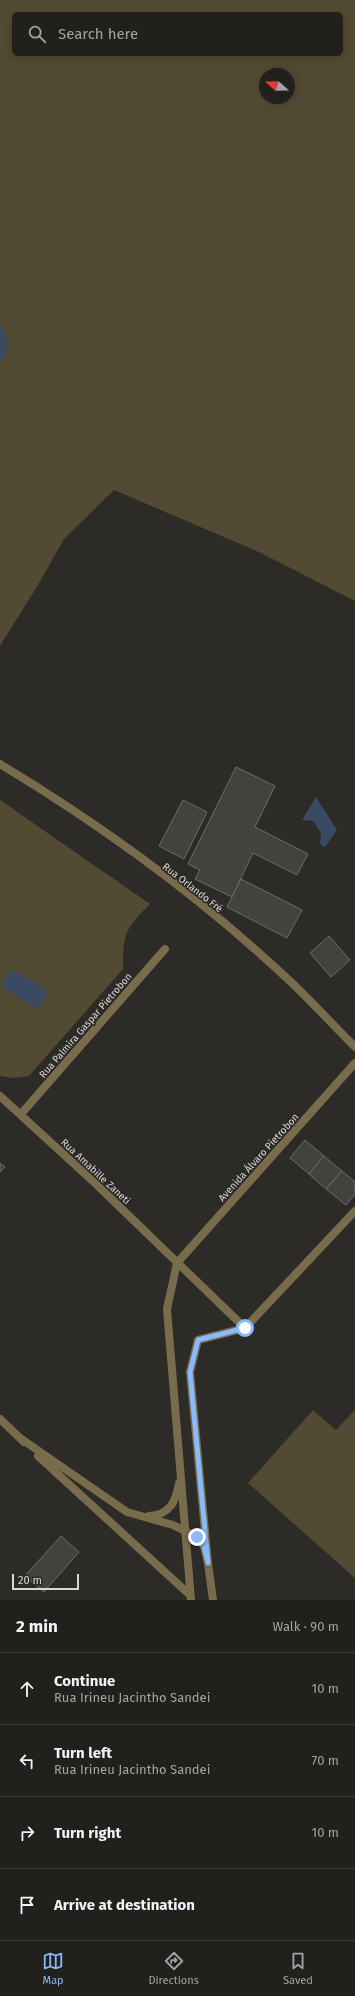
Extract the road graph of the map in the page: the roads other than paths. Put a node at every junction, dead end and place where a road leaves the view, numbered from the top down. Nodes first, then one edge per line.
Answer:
1 (0, 764) edge
2 (165, 949) dead end
3 (355, 1047) edge
4 (355, 1063) edge
5 (0, 1096) edge
6 (21, 1114) junction
7 (355, 1210) edge
8 (177, 1263) junction
9 (245, 1328) junction
10 (0, 1419) edge
11 (20, 1438) junction
12 (181, 1474) junction
13 (143, 1517) junction
14 (185, 1530) junction
15 (208, 1563) junction
16 (190, 1598) edge
17 (213, 1600) edge

1 - 3 street, Rua Orlando Fré
2 - 6 street, Rua Palmira Gaspar Pietrobon
4 - 8 street, Avenida Álvaro Pietrobon
5 - 6 street, Rua Amabille Zaneti
6 - 8 street, Rua Amabille Zaneti
7 - 9 street
8 - 9 street, Rua Amabille Zaneti
8 - 12 street
9 - 15 street
10 - 11 street
11 - 13 street
11 - 16 street
12 - 13 street
12 - 14 street
13 - 14 street
14 - 15 street
14 - 16 street
15 - 17 street

